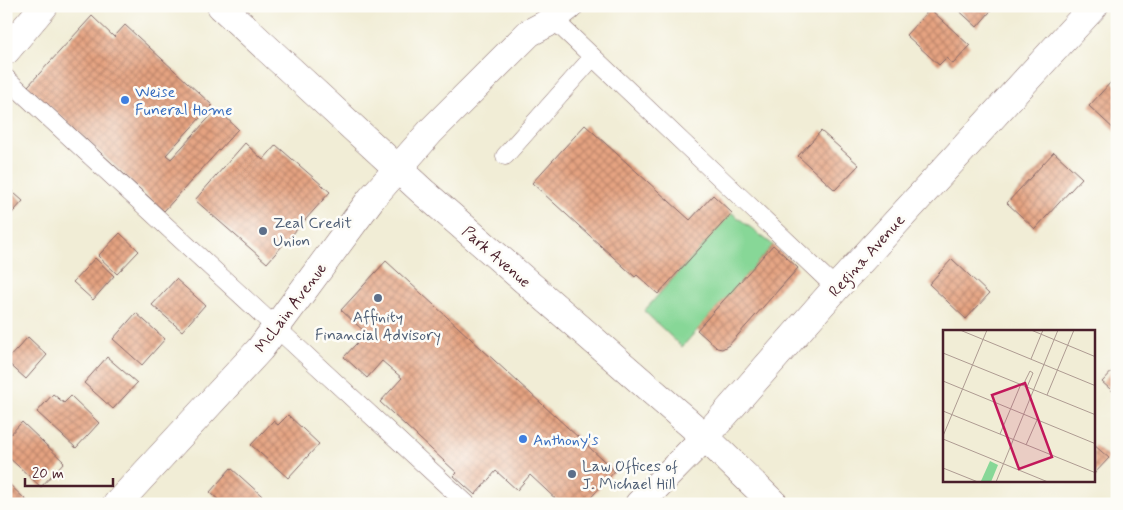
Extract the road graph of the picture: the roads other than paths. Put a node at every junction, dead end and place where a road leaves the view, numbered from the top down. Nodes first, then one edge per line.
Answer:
1 (44, 6) edge
2 (221, 6) edge
3 (1094, 6) edge
4 (561, 12) edge
5 (8, 45) edge
6 (593, 57) junction
7 (6, 78) edge
8 (505, 156) dead end
9 (399, 168) junction
10 (836, 288) junction
11 (275, 327) junction
12 (705, 437) junction
13 (117, 504) edge
14 (467, 504) edge
15 (638, 504) edge
16 (774, 504) edge

1 - 5 street
2 - 9 street, Park Avenue
3 - 10 street, Regina Avenue
4 - 6 lane
4 - 9 street, McLain Avenue
6 - 8 lane
6 - 10 lane
7 - 11 lane
9 - 11 street, McLain Avenue
9 - 12 street, Park Avenue
10 - 12 street, Regina Avenue
11 - 13 street, McLain Avenue
11 - 14 lane
12 - 15 street, Regina Avenue
12 - 16 street, Park Avenue

